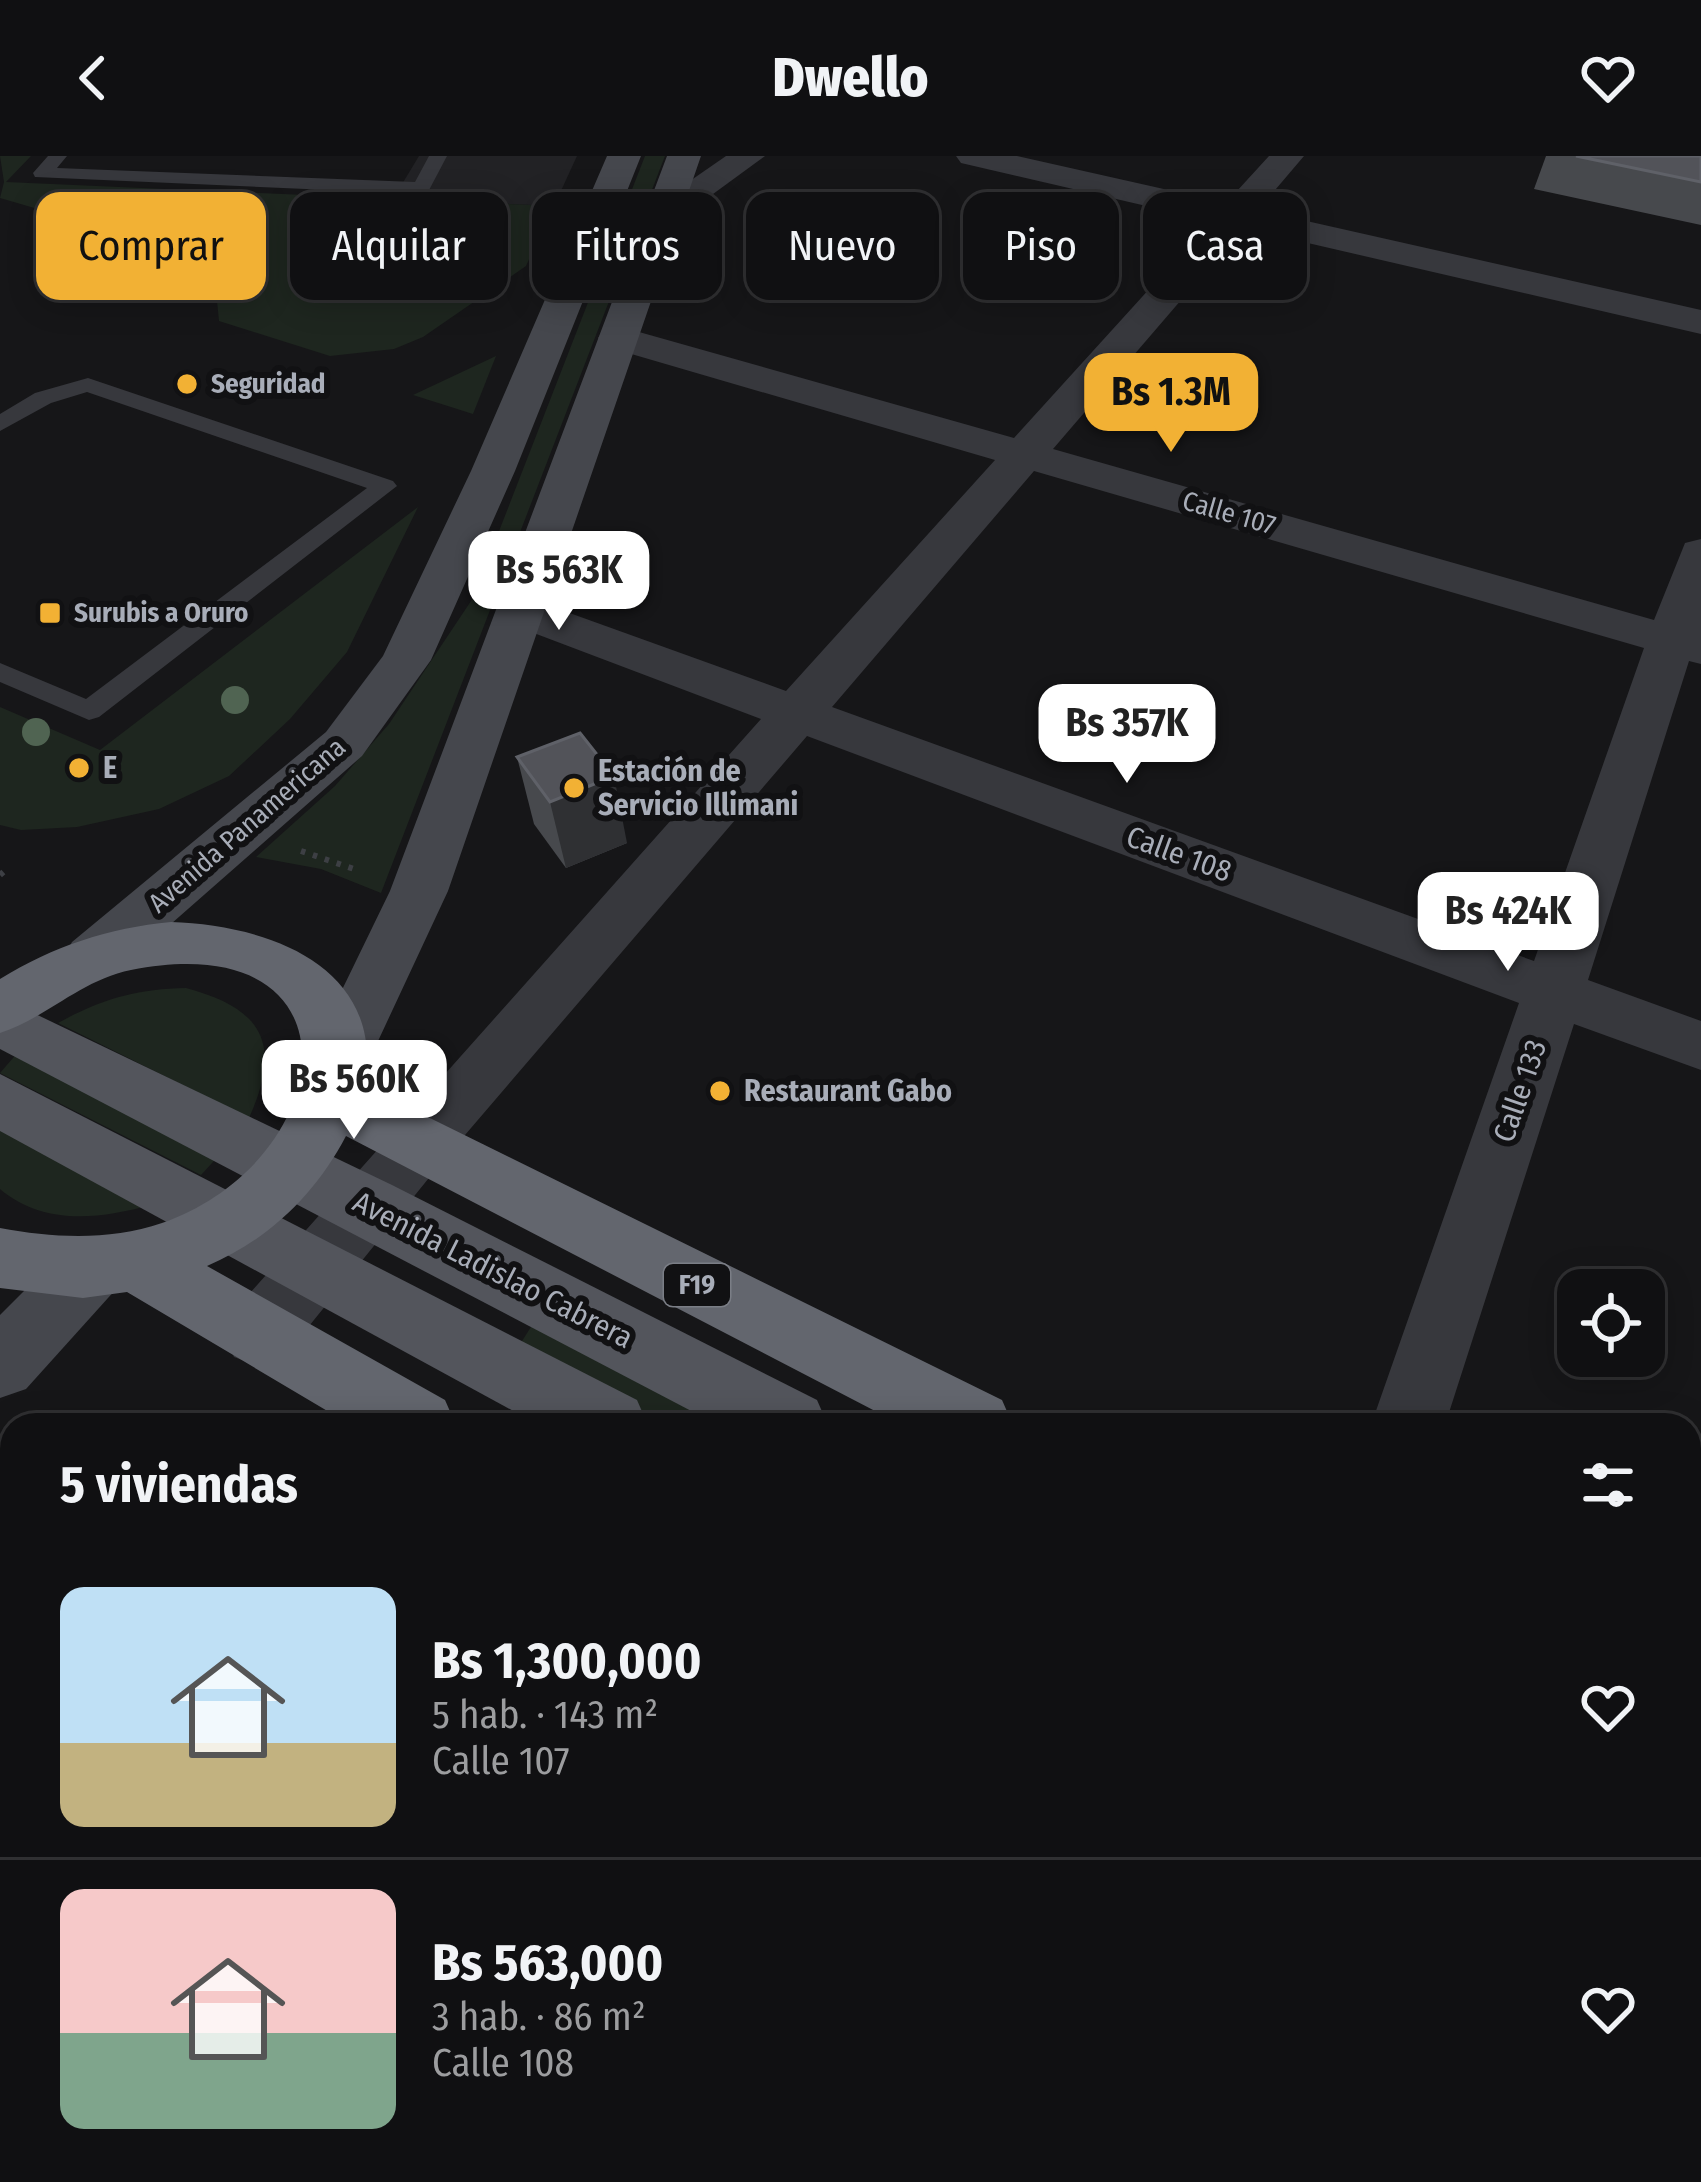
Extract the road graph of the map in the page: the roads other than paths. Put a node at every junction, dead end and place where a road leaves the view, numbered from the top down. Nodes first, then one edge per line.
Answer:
1 (58, 156) edge
2 (438, 156) edge
3 (624, 156) edge
4 (684, 156) edge
5 (748, 156) edge
6 (973, 156) edge
7 (1287, 156) edge
8 (228, 159) dead end
9 (294, 164) dead end
10 (609, 192) edge
11 (670, 192) edge
12 (696, 192) edge
13 (1255, 192) edge
14 (1143, 194) edge
15 (1307, 232) edge
16 (564, 300) edge
17 (632, 300) edge
18 (1160, 300) edge
19 (1701, 322) edge
20 (618, 338) junction
21 (0, 424) edge
22 (1024, 454) junction
23 (1701, 553) edge
24 (522, 612) junction
25 (1686, 645) edge
26 (0, 672) edge
27 (797, 713) junction
28 (35, 975) edge
29 (1553, 992) junction
30 (0, 1022) edge
31 (1701, 1046) edge
32 (333, 1082) junction
33 (0, 1100) edge
34 (418, 1144) junction
35 (291, 1168) junction
36 (368, 1205) junction
37 (232, 1223) junction
38 (0, 1258) edge
39 (114, 1264) junction
40 (316, 1265) junction
41 (259, 1334) junction
42 (0, 1365) edge
43 (398, 1413) edge
44 (589, 1413) edge
45 (768, 1413) edge
46 (952, 1413) edge
47 (1412, 1413) edge

1 - 2 lane
3 - 10 main road, Avenida Panamericana
4 - 11 main road
5 - 12 street
6 - 14 street
7 - 13 street
8 - 9 lane
15 - 19 street
16 - 28 main road, Avenida Panamericana
17 - 20 main road
18 - 22 street
20 - 22 street, Calle 107
20 - 24 main road
21 - 26 lane
22 - 25 street, Calle 107
22 - 27 street
23 - 25 street, Calle 133
24 - 27 street, Calle 108
24 - 32 main road
25 - 29 street, Calle 133
27 - 29 street, Calle 108
27 - 34 street
28 - 32 highway
29 - 31 street, Calle 108
29 - 47 street, Calle 133
30 - 35 main road, Avenida Ladislao Cabrera
32 - 34 highway, F19
32 - 35 highway
33 - 37 main road
34 - 36 street
34 - 46 highway, F19
35 - 36 main road, Avenida Ladislao Cabrera
35 - 37 highway
36 - 40 street
36 - 45 main road, Avenida Ladislao Cabrera
37 - 39 highway
37 - 40 main road
38 - 39 highway
39 - 41 highway
39 - 42 main road
40 - 41 street
40 - 44 main road
41 - 43 highway

